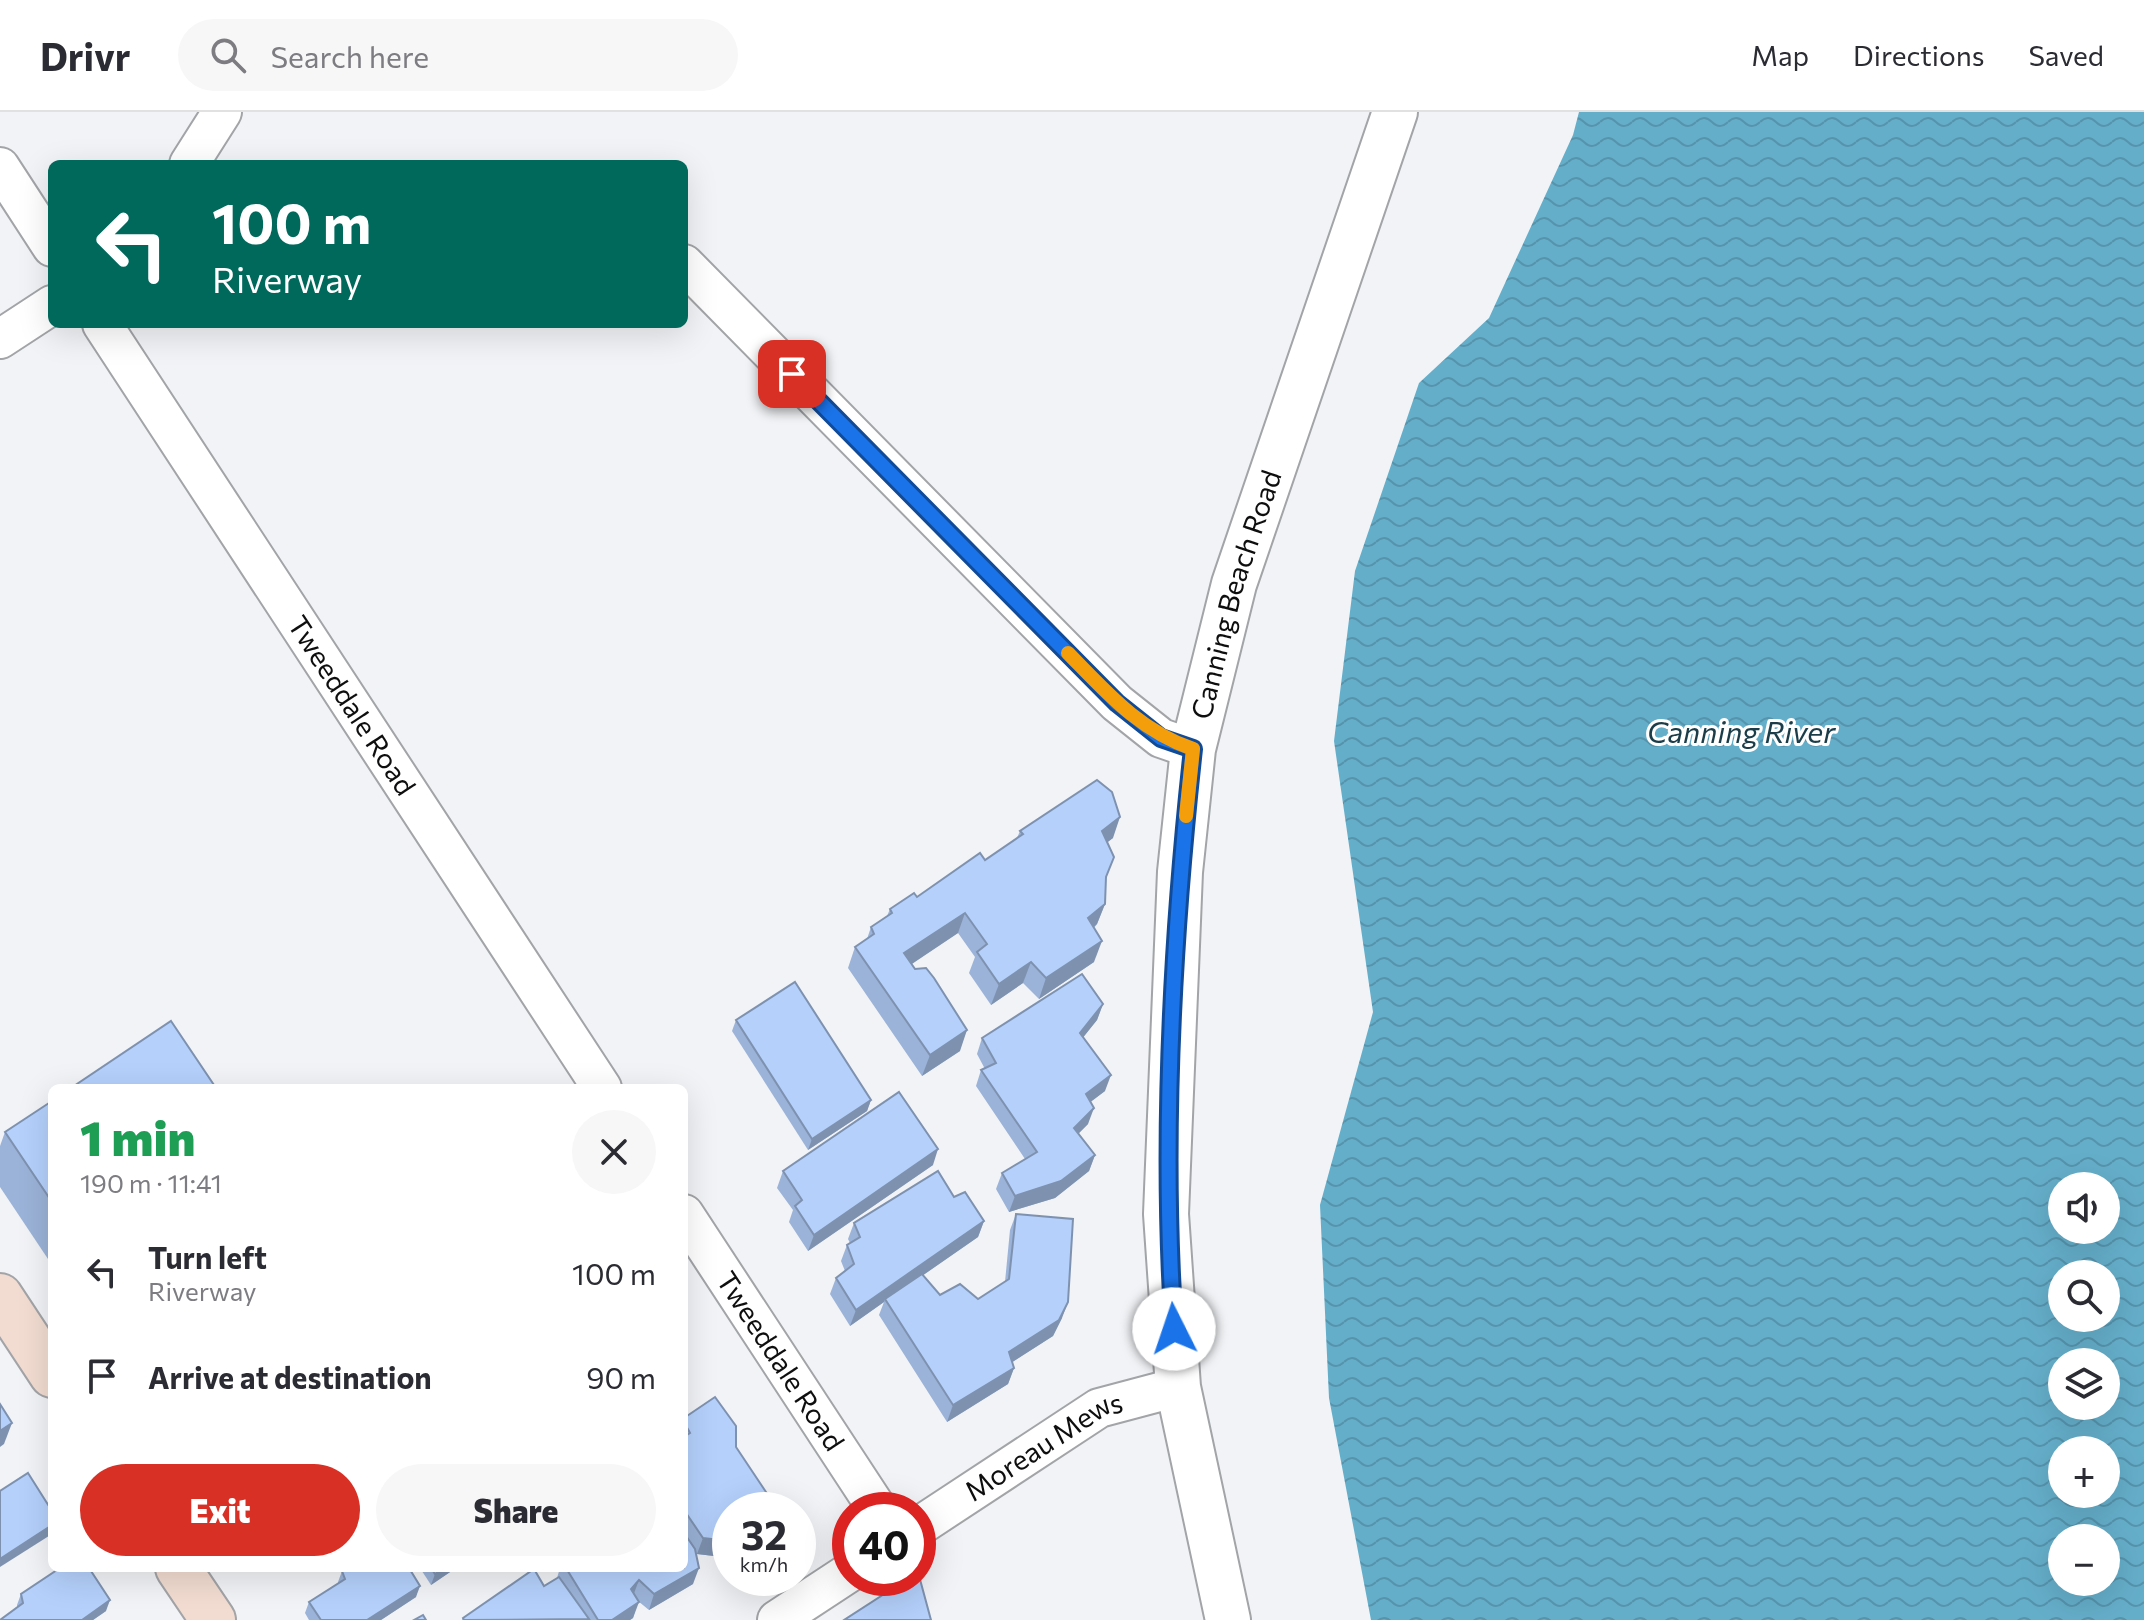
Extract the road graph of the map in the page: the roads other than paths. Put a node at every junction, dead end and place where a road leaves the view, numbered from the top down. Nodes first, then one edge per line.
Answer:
1 (222, 112) edge
2 (1395, 112) edge
3 (192, 160) edge
4 (0, 167) edge
5 (48, 241) edge
6 (688, 268) edge
7 (48, 308) edge
8 (105, 328) edge
9 (0, 339) edge
10 (1193, 749) junction
11 (599, 1084) edge
12 (688, 1220) edge
13 (0, 1296) edge
14 (48, 1369) edge
15 (1178, 1387) junction
16 (866, 1492) edge
17 (936, 1515) edge
18 (181, 1572) edge
19 (832, 1584) edge
20 (213, 1620) edge
21 (777, 1620) edge
22 (1228, 1620) edge

1 - 3 street
2 - 10 street, Canning Beach Road
4 - 5 street
6 - 10 street
7 - 9 street
8 - 11 street, Tweeddale Road
10 - 15 street, Canning Beach Road
12 - 16 street, Tweeddale Road
13 - 14 main road
15 - 17 street, Moreau Mews
15 - 22 street, Canning Beach Road
18 - 20 main road
19 - 21 street

